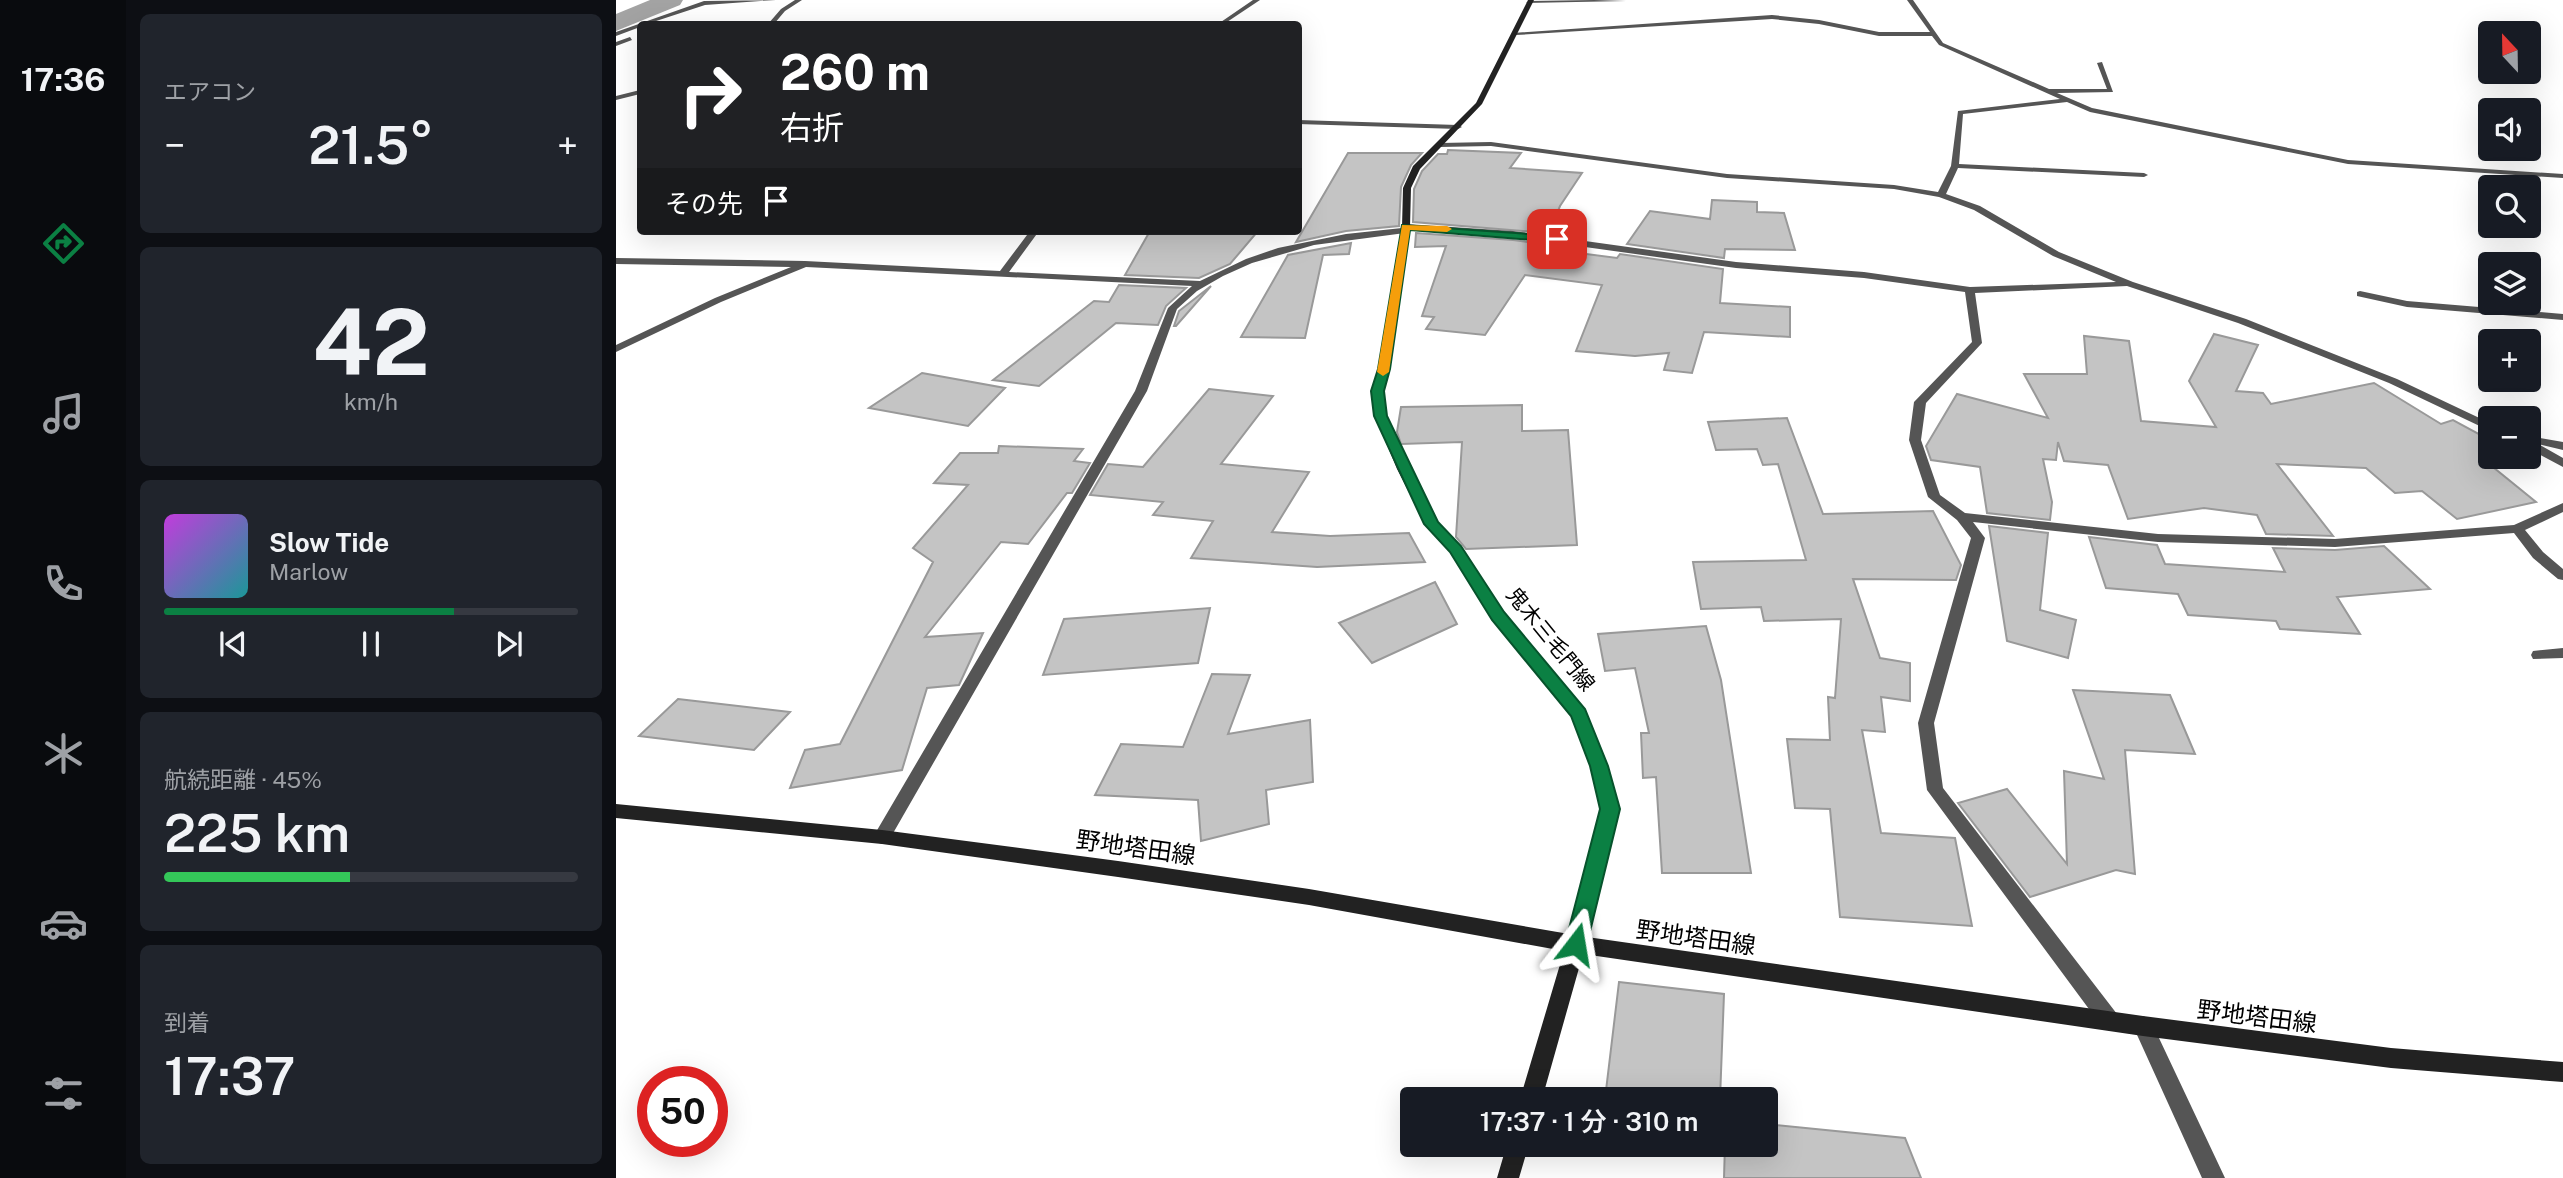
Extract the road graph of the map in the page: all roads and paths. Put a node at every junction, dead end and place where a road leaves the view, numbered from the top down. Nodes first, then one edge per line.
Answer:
1 (773, 0) edge
2 (799, 0) edge
3 (1257, 0) edge
4 (1910, 0) edge
5 (1623, 1) edge
6 (1530, 2) edge
7 (1629, 9) dead end
8 (1634, 18) dead end
9 (654, 21) edge
10 (774, 21) edge
11 (1226, 21) edge
12 (1639, 26) junction
13 (637, 27) edge
14 (1516, 33) junction
15 (616, 34) edge
16 (1932, 34) junction
17 (630, 40) dead end
18 (616, 44) edge
19 (2100, 63) dead end
20 (2046, 91) junction
21 (637, 93) edge
22 (616, 98) edge
23 (2067, 101) junction
24 (1302, 122) edge
25 (1458, 127) junction
26 (1440, 145) junction
27 (1955, 166) junction
28 (2144, 175) dead end
29 (2563, 176) edge
30 (1941, 195) junction
31 (1405, 228) junction
32 (1032, 235) edge
33 (616, 261) edge
34 (805, 264) junction
35 (1003, 273) junction
36 (1200, 284) junction
37 (2130, 284) junction
38 (1970, 290) junction
39 (2360, 294) dead end
40 (2563, 317) edge
41 (616, 349) edge
42 (2478, 421) edge
43 (2541, 443) edge
44 (2563, 446) edge
45 (2541, 449) edge
46 (2563, 463) edge
47 (2563, 507) edge
48 (1962, 517) junction
49 (2517, 529) junction
50 (2563, 576) edge
51 (2563, 653) edge
52 (2538, 655) dead end
53 (616, 811) edge
54 (882, 837) junction
55 (1576, 944) junction
56 (2110, 1021) junction
57 (2143, 1026) junction
58 (2563, 1072) edge
59 (1534, 1087) edge
60 (1514, 1157) edge
61 (1508, 1178) edge
62 (2214, 1178) edge

1 - 9 street
2 - 10 street
3 - 11 street
4 - 16 street
5 - 6 street
5 - 7 street
6 - 14 main road
8 - 12 street
12 - 14 street
12 - 16 street
13 - 15 street
14 - 25 main road
16 - 20 street
17 - 18 street
19 - 20 street
20 - 23 street
21 - 22 street
23 - 27 street
23 - 29 street
24 - 25 street
25 - 26 main road
26 - 30 street
26 - 31 main road, 鬼木三毛門線
27 - 28 street
27 - 30 street
30 - 37 street
31 - 36 street
31 - 38 street
31 - 55 main road, 鬼木三毛門線
32 - 35 street
33 - 34 street
34 - 35 street
34 - 41 street
35 - 36 street
36 - 54 street
37 - 38 street
37 - 42 street
38 - 48 street
39 - 40 street
43 - 44 street
45 - 46 street
47 - 49 street
48 - 49 street
48 - 56 street
49 - 50 street
51 - 52 street
53 - 54 main road, 野地塔田線
54 - 55 main road, 野地塔田線
55 - 56 main road, 野地塔田線
55 - 59 main road, 鬼木三毛門線
56 - 57 main road, 野地塔田線
57 - 58 main road, 野地塔田線
57 - 62 street
60 - 61 main road

